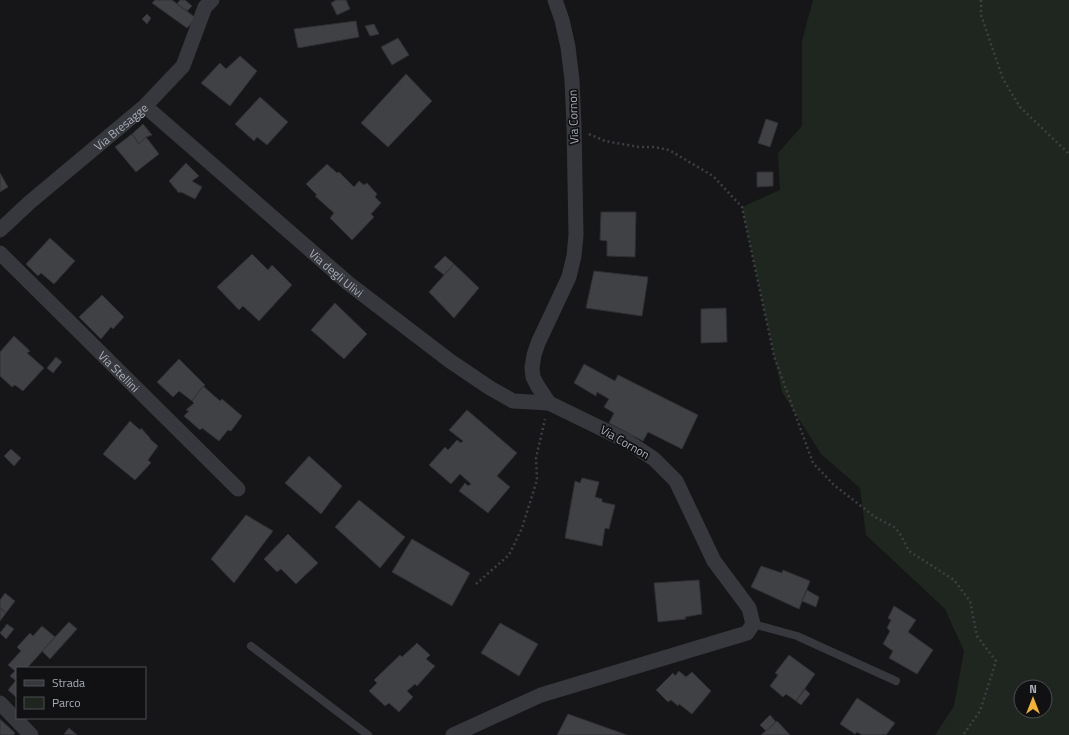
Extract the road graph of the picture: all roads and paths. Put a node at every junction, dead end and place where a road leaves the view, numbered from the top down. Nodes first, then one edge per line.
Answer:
1 (212, 0) edge
2 (554, 0) edge
3 (981, 0) edge
4 (145, 106) junction
5 (574, 126) junction
6 (1069, 154) edge
7 (0, 230) edge
8 (0, 253) edge
9 (549, 402) junction
10 (238, 489) dead end
11 (476, 584) dead end
12 (753, 624) junction
13 (251, 646) dead end
14 (896, 681) dead end
15 (0, 703) edge
16 (31, 735) edge
17 (368, 735) edge
18 (453, 735) edge
19 (963, 735) edge

1 - 4 street, Via Bresagge
2 - 5 street, Via Cornon
3 - 6 path
4 - 7 street, Via Bresagge
4 - 9 street, Via degli Ulivi
5 - 9 street, Via Cornon
5 - 19 path
8 - 10 street, Via Stellini
9 - 11 path
9 - 12 street, Via Cornon
12 - 14 lane
12 - 18 street
13 - 17 lane
15 - 16 street

